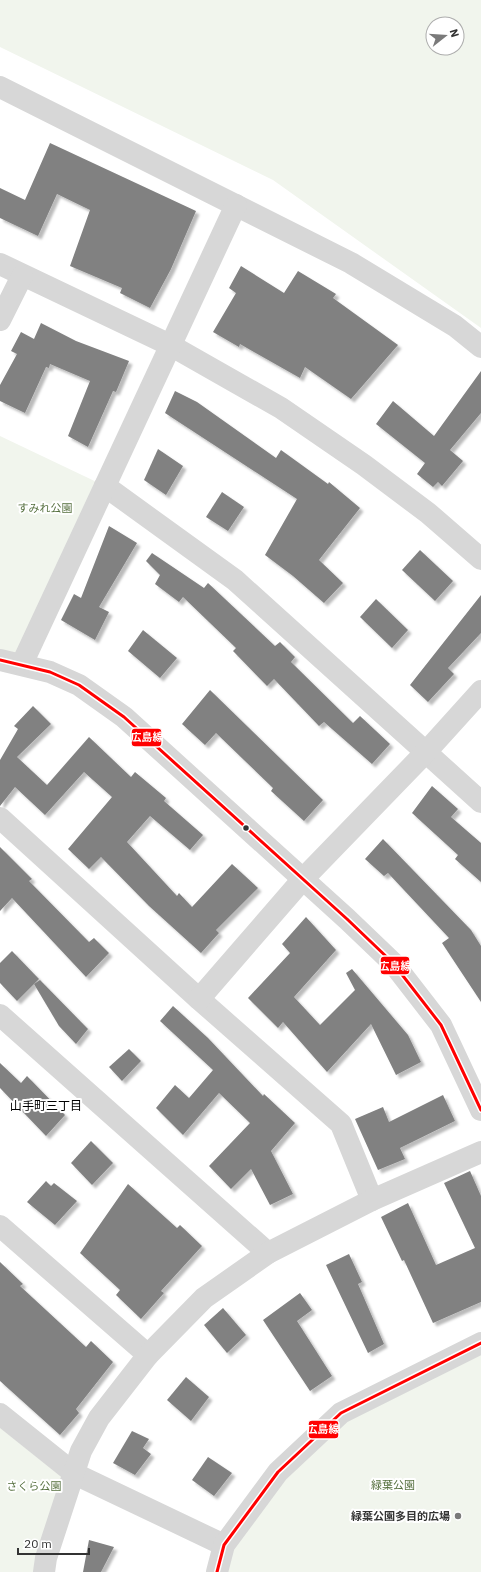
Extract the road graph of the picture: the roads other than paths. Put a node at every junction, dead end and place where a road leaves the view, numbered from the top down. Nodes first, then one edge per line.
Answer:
1 (0, 87) edge
2 (236, 205) junction
3 (0, 264) edge
4 (22, 276) junction
5 (0, 320) edge
6 (170, 346) junction
7 (481, 347) edge
8 (105, 486) junction
9 (481, 559) edge
10 (0, 660) edge
11 (22, 664) junction
12 (481, 691) edge
13 (426, 752) junction
14 (481, 802) edge
15 (0, 818) edge
16 (303, 879) junction
17 (199, 999) junction
18 (0, 1015) edge
19 (481, 1110) edge
20 (481, 1152) edge
21 (372, 1200) junction
22 (0, 1226) edge
23 (268, 1253) junction
24 (481, 1343) edge
25 (148, 1355) junction
26 (0, 1414) edge
27 (75, 1474) junction
28 (224, 1545) junction
29 (44, 1572) edge
30 (217, 1572) edge

1 - 2 street
2 - 6 street
2 - 7 street
3 - 4 street
4 - 5 street
4 - 6 street
6 - 8 street
6 - 9 street
8 - 11 street
8 - 13 street
10 - 11 street
11 - 16 street
12 - 13 street
13 - 14 street
13 - 16 street
15 - 17 street
16 - 17 street
16 - 19 street
17 - 21 street
18 - 23 street
20 - 21 street
21 - 23 street
22 - 25 street
23 - 25 street
24 - 28 street
25 - 27 street
26 - 27 street
27 - 28 street
27 - 29 street
28 - 30 street

